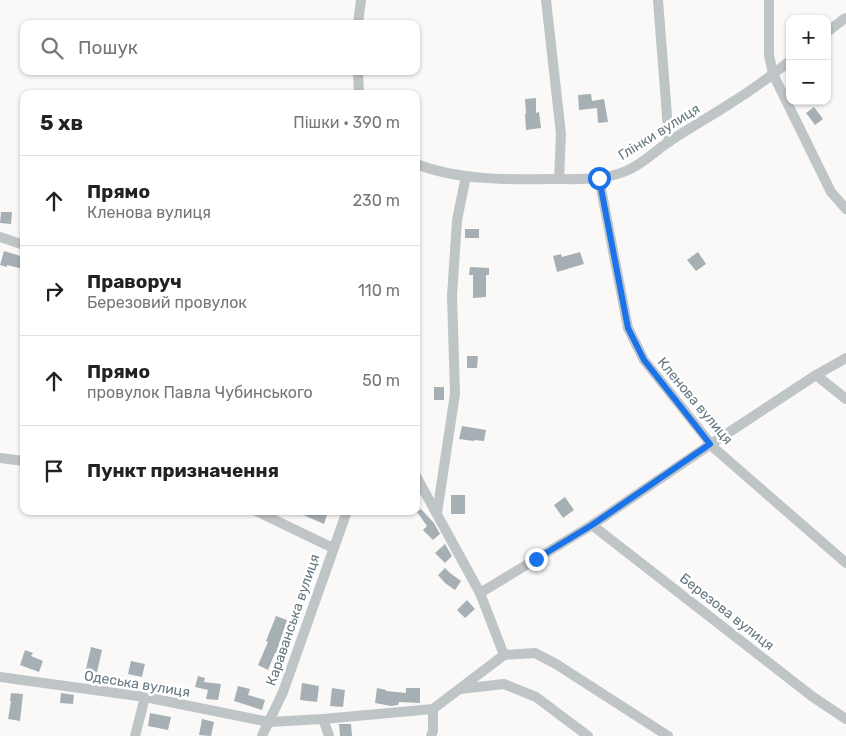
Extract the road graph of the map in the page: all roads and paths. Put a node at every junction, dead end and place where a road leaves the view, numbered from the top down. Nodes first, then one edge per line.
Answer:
1 (361, 0) edge
2 (546, 0) edge
3 (658, 0) edge
4 (768, 0) edge
5 (845, 19) edge
6 (358, 20) edge
7 (831, 29) edge
8 (786, 64) edge
9 (773, 74) junction
10 (358, 75) edge
11 (359, 90) edge
12 (669, 142) junction
13 (420, 165) edge
14 (466, 176) junction
15 (599, 178) junction
16 (559, 179) junction
17 (846, 208) edge
18 (0, 237) edge
19 (20, 244) edge
20 (846, 358) edge
21 (816, 376) junction
22 (846, 399) edge
23 (710, 444) junction
24 (0, 458) edge
25 (20, 460) edge
26 (420, 483) edge
27 (437, 513) junction
28 (264, 515) edge
29 (345, 515) edge
30 (592, 525) junction
31 (333, 548) junction
32 (846, 563) edge
33 (480, 593) junction
34 (504, 655) junction
35 (0, 679) edge
36 (459, 689) junction
37 (145, 697) junction
38 (433, 709) junction
39 (323, 719) junction
40 (846, 719) edge
41 (269, 722) junction
42 (135, 736) edge
43 (262, 736) edge
44 (329, 736) edge
45 (431, 736) edge
46 (588, 736) edge
47 (668, 736) edge

1 - 6 street
2 - 16 street
3 - 12 street
4 - 9 street
5 - 7 street
8 - 9 street, Глінки вулиця
9 - 12 street, Глінки вулиця
9 - 17 street
10 - 11 street
12 - 15 street, Глінки вулиця
13 - 14 street, Глінки вулиця
14 - 16 street, Глінки вулиця
14 - 27 street
15 - 16 street, Глінки вулиця
15 - 23 street, Кленова вулиця
18 - 19 street
20 - 21 street
21 - 22 street
21 - 23 street
23 - 30 street
23 - 32 street, Кленова вулиця
24 - 25 street
26 - 27 street
27 - 33 street
28 - 31 street
29 - 31 street, Караванська вулиця
30 - 33 street
30 - 40 street, Березова вулиця
31 - 41 street, Караванська вулиця
33 - 34 street
34 - 36 street
34 - 47 street
35 - 37 street, Одеська вулиця
36 - 38 street
36 - 46 street
37 - 41 street, Одеська вулиця
37 - 42 street
38 - 39 street, Одеська вулиця
38 - 45 street
39 - 41 street, Одеська вулиця
39 - 44 street
41 - 43 street, Караванська вулиця

